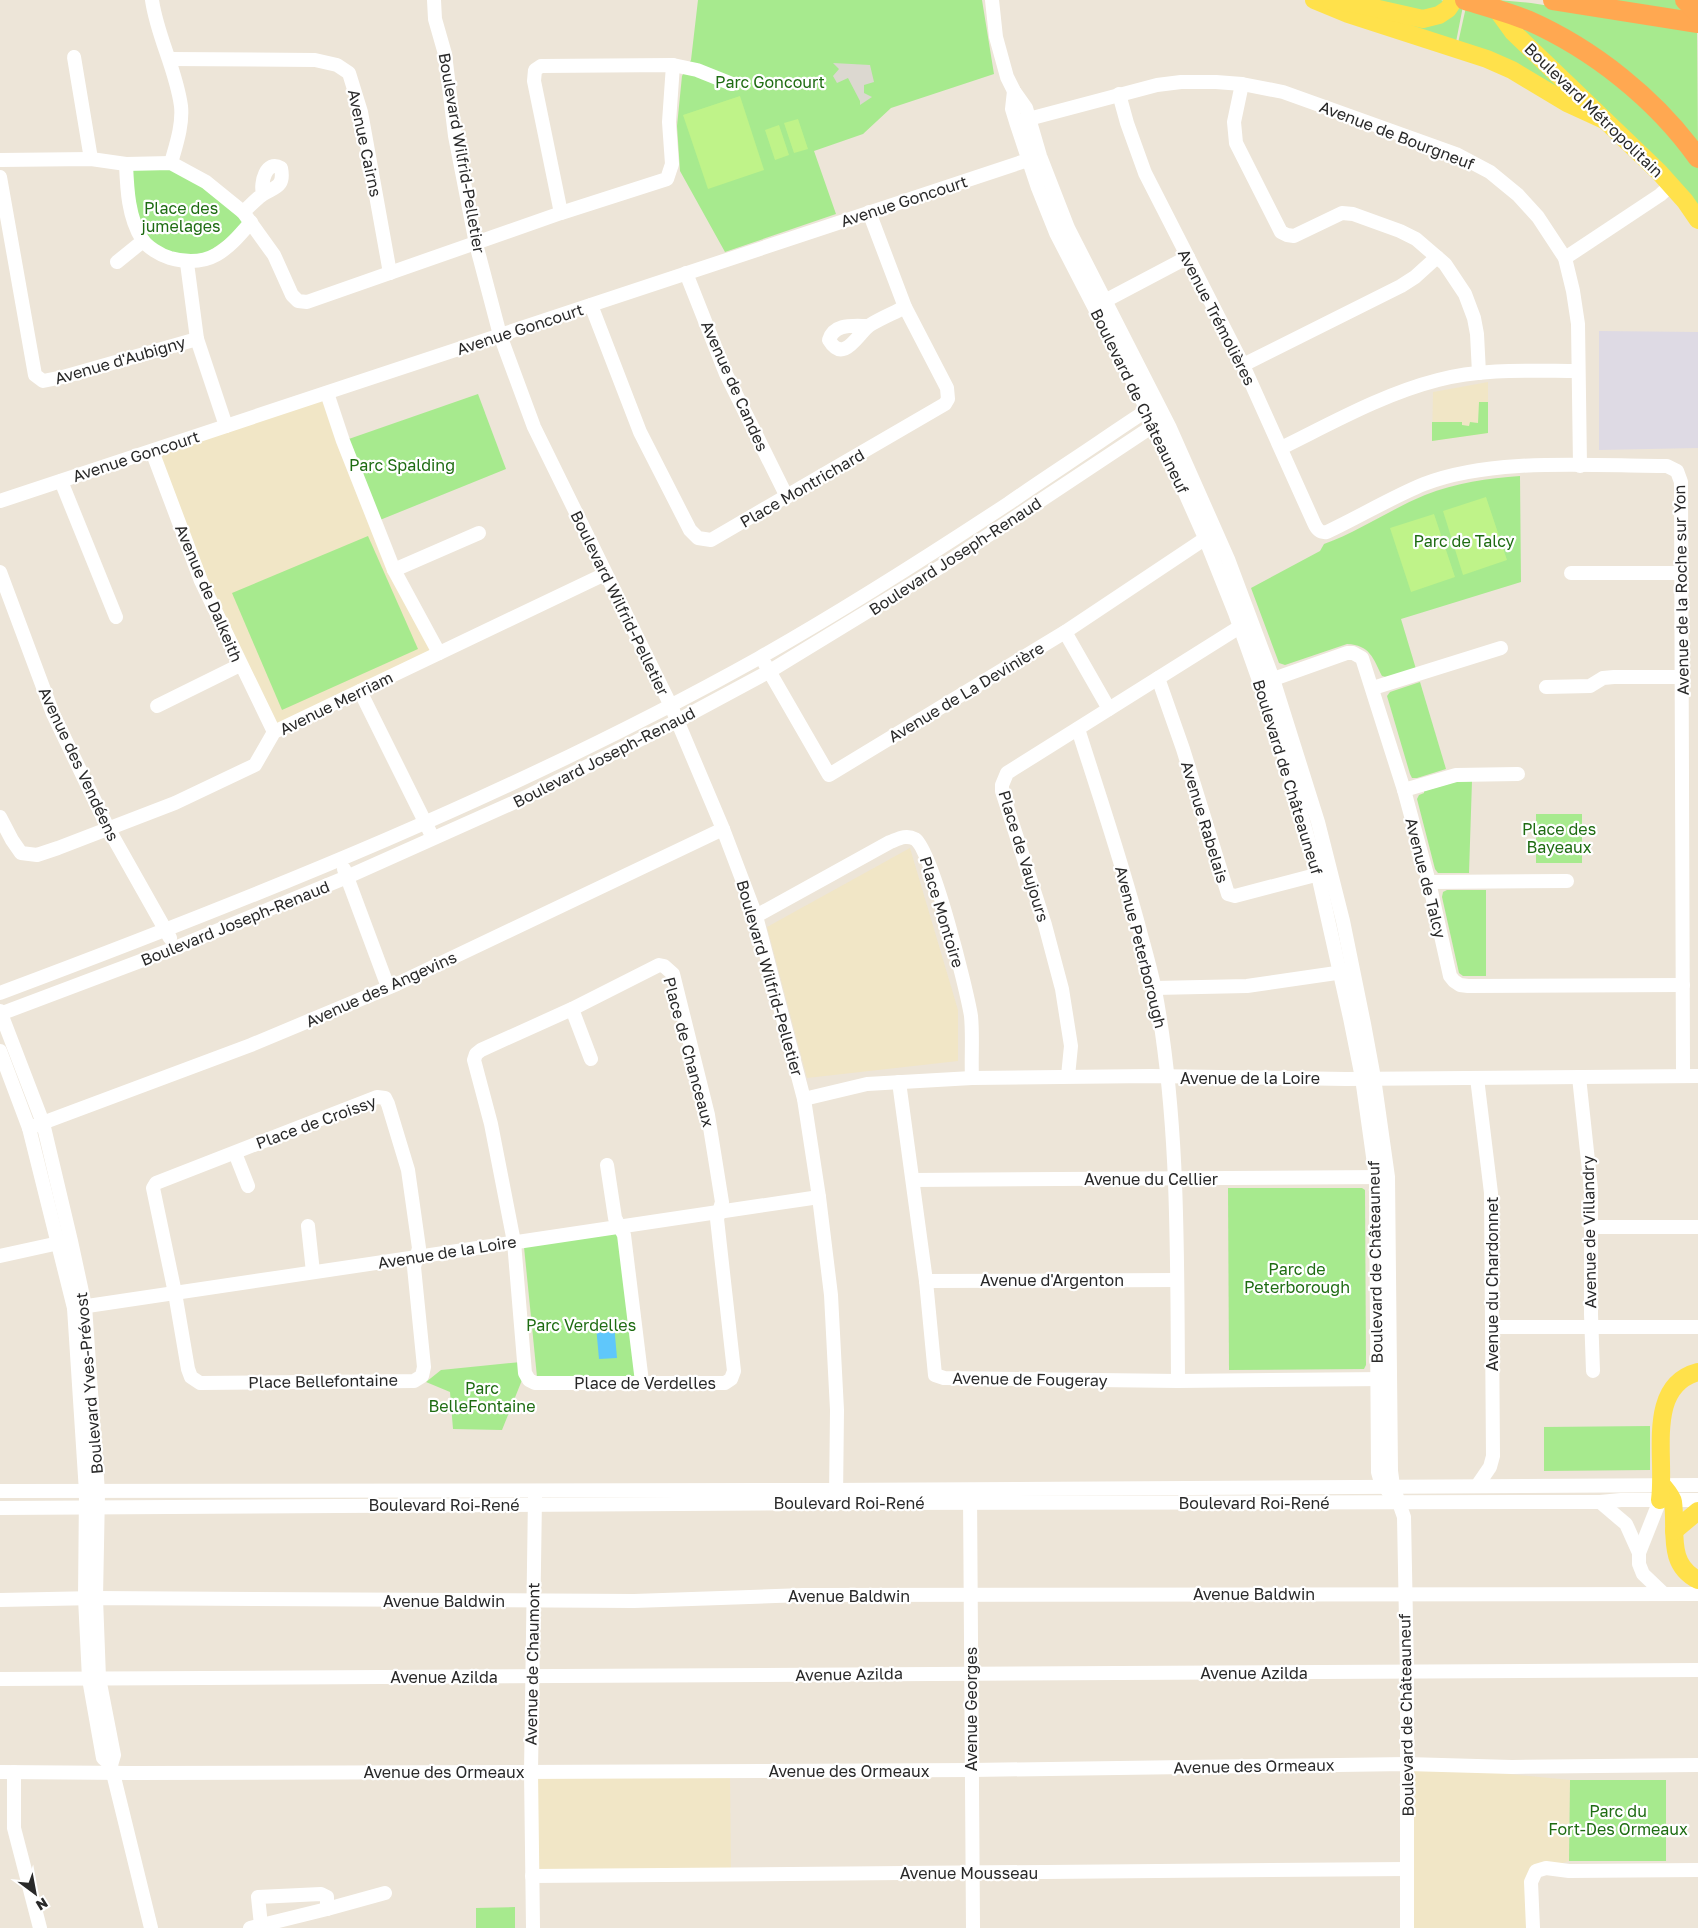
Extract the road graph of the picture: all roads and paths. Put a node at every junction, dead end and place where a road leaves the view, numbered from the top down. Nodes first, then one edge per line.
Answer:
1 (152, 0) edge
2 (434, 0) edge
3 (992, 0) edge
4 (1315, 0) edge
5 (1454, 0) edge
6 (1465, 0) edge
7 (1490, 0) edge
8 (1553, 0) edge
9 (1685, 0) edge
10 (1698, 14) edge
11 (1698, 23) edge
12 (74, 57) dead end
13 (170, 59) junction
14 (673, 65) junction
15 (732, 84) dead end
16 (1242, 84) junction
17 (1014, 91) junction
18 (1119, 94) junction
19 (1030, 118) junction
20 (1602, 119) junction
21 (1016, 122) junction
22 (1034, 158) junction
23 (1698, 158) edge
24 (91, 159) junction
25 (0, 160) edge
26 (171, 163) junction
27 (126, 164) junction
28 (0, 177) edge
29 (1671, 185) junction
30 (263, 194) dead end
31 (869, 212) junction
32 (562, 213) junction
33 (247, 217) junction
34 (1698, 220) edge
35 (143, 241) junction
36 (476, 244) junction
37 (1188, 257) junction
38 (1437, 257) junction
39 (1565, 258) junction
40 (117, 262) dead end
41 (187, 263) junction
42 (390, 273) junction
43 (686, 274) junction
44 (1099, 303) junction
45 (591, 305) junction
46 (905, 307) junction
47 (868, 326) dead end
48 (500, 336) junction
49 (197, 339) junction
50 (1243, 364) junction
51 (1578, 371) junction
52 (1479, 373) junction
53 (327, 393) junction
54 (1153, 407) junction
55 (1160, 421) junction
56 (226, 426) junction
57 (1281, 448) junction
58 (152, 450) junction
59 (1580, 466) junction
60 (61, 481) junction
61 (787, 497) junction
62 (0, 501) edge
63 (1325, 532) joint
64 (479, 534) dead end
65 (1211, 535) junction
66 (394, 570) junction
67 (0, 572) edge
68 (1681, 573) junction
69 (605, 574) junction
70 (1571, 574) dead end
71 (116, 617) dead end
72 (1246, 623) junction
73 (1064, 632) junction
74 (1502, 648) dead end
75 (440, 653) junction
76 (761, 657) junction
77 (240, 665) junction
78 (770, 671) junction
79 (1683, 677) junction
80 (1158, 678) junction
81 (1266, 681) junction
82 (1546, 687) dead end
83 (1373, 688) junction
84 (360, 691) junction
85 (157, 706) dead end
86 (671, 706) junction
87 (1109, 709) junction
88 (677, 721) junction
89 (1078, 729) junction
90 (274, 732) junction
91 (602, 740) junction
92 (609, 755) junction
93 (1518, 774) dead end
94 (517, 780) junction
95 (1404, 790) junction
96 (526, 797) junction
97 (0, 817) edge
98 (426, 823) junction
99 (108, 828) junction
100 (723, 829) junction
101 (433, 840) junction
102 (340, 860) junction
103 (1324, 873) junction
104 (347, 877) junction
105 (1567, 881) dead end
106 (1429, 882) junction
107 (756, 916) junction
108 (166, 930) junction
109 (175, 948) junction
110 (1347, 972) junction
111 (1684, 985) junction
112 (388, 987) junction
113 (1154, 988) junction
114 (0, 993) edge
115 (572, 1009) junction
116 (0, 1013) edge
117 (0, 1051) edge
118 (591, 1059) dead end
119 (1068, 1076) junction
120 (1683, 1076) junction
121 (1698, 1076) edge
122 (1579, 1077) junction
123 (972, 1078) junction
124 (1168, 1078) junction
125 (1368, 1078) junction
126 (1477, 1078) junction
127 (899, 1082) junction
128 (804, 1099) junction
129 (43, 1123) junction
130 (29, 1128) junction
131 (236, 1153) junction
132 (607, 1165) dead end
133 (1382, 1177) junction
134 (1176, 1179) junction
135 (912, 1180) junction
136 (248, 1186) dead end
137 (819, 1197) junction
138 (719, 1211) junction
139 (308, 1226) dead end
140 (619, 1226) junction
141 (1698, 1227) edge
142 (1592, 1228) junction
143 (65, 1242) junction
144 (514, 1242) junction
145 (0, 1256) edge
146 (416, 1257) junction
147 (312, 1272) junction
148 (1177, 1280) junction
149 (926, 1281) junction
150 (175, 1293) junction
151 (79, 1307) junction
152 (1492, 1327) junction
153 (1591, 1327) junction
154 (1698, 1327) edge
155 (1593, 1371) dead end
156 (1698, 1372) edge
157 (1384, 1379) junction
158 (1178, 1381) junction
159 (642, 1382) junction
160 (1698, 1485) edge
161 (1389, 1486) junction
162 (1477, 1486) junction
163 (970, 1489) junction
164 (0, 1491) edge
165 (92, 1492) junction
166 (1665, 1495) junction
167 (836, 1496) junction
168 (535, 1498) junction
169 (1698, 1500) edge
170 (1600, 1502) junction
171 (1398, 1503) junction
172 (970, 1504) junction
173 (92, 1507) junction
174 (0, 1508) edge
175 (1698, 1511) edge
176 (1674, 1531) junction
177 (1638, 1553) junction
178 (1698, 1580) edge
179 (1404, 1594) junction
180 (1664, 1594) junction
181 (1698, 1594) edge
182 (970, 1595) junction
183 (91, 1598) junction
184 (0, 1600) edge
185 (533, 1601) junction
186 (1698, 1670) edge
187 (971, 1673) junction
188 (1407, 1673) junction
189 (532, 1677) junction
190 (94, 1678) junction
191 (0, 1680) edge
192 (1407, 1764) junction
193 (1698, 1765) edge
194 (112, 1769) junction
195 (972, 1770) junction
196 (7, 1772) edge
197 (530, 1772) junction
198 (1407, 1869) junction
199 (1698, 1870) edge
200 (972, 1873) junction
201 (532, 1876) junction
202 (385, 1893) dead end
203 (327, 1909) junction
204 (256, 1927) edge
205 (40, 1928) edge
206 (150, 1928) edge
207 (533, 1928) edge
208 (973, 1928) edge
209 (1407, 1928) edge
210 (1533, 1928) edge

1 - 13 street
2 - 36 street, Boulevard Wilfrid-Pelletier
3 - 17 street, Boulevard de Châteauneuf
4 - 5 main road
4 - 20 main road
6 - 23 highway
7 - 20 main road, Boulevard Métropolitain
8 - 11 highway
9 - 10 highway
12 - 24 street
13 - 26 street
13 - 42 street, Avenue Cairns
14 - 15 street
14 - 32 street
14 - 32 street
16 - 18 street, Avenue de Bourgneuf
16 - 38 street
16 - 39 street, Avenue de Bourgneuf
17 - 19 street, Boulevard de Châteauneuf
17 - 21 street, Boulevard de Châteauneuf
18 - 19 street, Avenue de Bourgneuf
18 - 37 street, Avenue Trémolières
19 - 21 street, Avenue de Bourgneuf
19 - 22 street, Boulevard de Châteauneuf
20 - 29 main road, Boulevard Métropolitain
21 - 22 street, Boulevard de Châteauneuf
22 - 31 street, Avenue Goncourt
22 - 44 street, Boulevard de Châteauneuf
24 - 25 street
24 - 27 street
26 - 27 street
26 - 33 street
27 - 35 street
28 - 49 street, Avenue d'Aubigny
29 - 34 main road, Boulevard Métropolitain
29 - 39 street
30 - 33 street
31 - 43 street, Avenue Goncourt
31 - 46 street, Place Montrichard
32 - 36 street
33 - 41 street
33 - 42 street
35 - 40 street
35 - 41 street
36 - 42 street
36 - 48 street, Boulevard Wilfrid-Pelletier
37 - 44 street
37 - 50 street, Avenue Trémolières
38 - 50 street
38 - 52 street
39 - 51 street, Avenue de Bourgneuf
41 - 49 street
43 - 45 street, Avenue Goncourt
43 - 61 street, Avenue de Candes
44 - 54 street, Boulevard de Châteauneuf
45 - 48 street, Avenue Goncourt
45 - 61 street, Place Montrichard
46 - 47 street
46 - 61 street, Place Montrichard
48 - 53 street, Avenue Goncourt
48 - 69 street, Boulevard Wilfrid-Pelletier
49 - 56 street
50 - 57 street, Avenue Trémolières
51 - 52 street
51 - 59 street, Avenue de Bourgneuf
52 - 57 street
53 - 56 street, Avenue Goncourt
53 - 66 street
54 - 55 street, Boulevard de Châteauneuf
54 - 76 street, Boulevard Joseph-Renaud
55 - 65 street, Boulevard de Châteauneuf
55 - 78 street, Boulevard Joseph-Renaud
56 - 58 street, Avenue Goncourt
57 - 63 street, Avenue Trémolières
58 - 60 street, Avenue Goncourt
58 - 77 street, Avenue de Dalkeith
59 - 63 street, Avenue de la Roche sur Yon
59 - 68 street, Avenue de la Roche sur Yon
60 - 62 street, Avenue Goncourt
60 - 71 street
64 - 66 street
65 - 72 street, Boulevard de Châteauneuf
65 - 73 street, Avenue de La Devinière
66 - 75 street
67 - 99 street, Avenue des Vendéens
68 - 70 street
68 - 79 street, Avenue de la Roche sur Yon
69 - 75 street, Avenue Merriam
69 - 86 street, Boulevard Wilfrid-Pelletier
72 - 80 street, Place de Vaujours
72 - 81 street, Boulevard de Châteauneuf
73 - 78 street, Avenue de La Devinière
73 - 87 street
74 - 83 street
75 - 84 street, Avenue Merriam
76 - 78 street, Avenue de La Devinière
76 - 86 street, Boulevard Joseph-Renaud
77 - 85 street
77 - 90 street, Avenue de Dalkeith
78 - 88 street, Boulevard Joseph-Renaud
79 - 82 street
79 - 111 street, Avenue de la Roche sur Yon
80 - 87 street, Place de Vaujours
80 - 103 street, Avenue Rabelais
81 - 83 street, Avenue de Talcy
81 - 103 street, Boulevard de Châteauneuf
83 - 95 street, Avenue de Talcy
84 - 90 street, Avenue Merriam
84 - 98 street
86 - 88 street, Boulevard Wilfrid-Pelletier
86 - 91 street, Boulevard Joseph-Renaud
87 - 89 street, Place de Vaujours
88 - 92 street, Boulevard Joseph-Renaud
88 - 100 street, Boulevard Wilfrid-Pelletier
89 - 113 street, Avenue Peterborough
89 - 119 street, Place de Vaujours
90 - 99 street, Avenue Merriam
91 - 92 street
91 - 94 street, Boulevard Joseph-Renaud
92 - 96 street, Boulevard Joseph-Renaud
93 - 95 street
94 - 96 street
94 - 98 street, Boulevard Joseph-Renaud
95 - 106 street, Avenue de Talcy
96 - 101 street, Boulevard Joseph-Renaud
97 - 99 street, Avenue Merriam
98 - 101 street
98 - 102 street, Boulevard Joseph-Renaud
99 - 108 street, Avenue des Vendéens
100 - 107 street, Boulevard Wilfrid-Pelletier
100 - 112 street, Avenue des Angevins
101 - 104 street, Boulevard Joseph-Renaud
102 - 104 street
102 - 108 street, Boulevard Joseph-Renaud
103 - 110 street, Boulevard de Châteauneuf
104 - 109 street, Boulevard Joseph-Renaud
104 - 112 street
105 - 106 street
106 - 111 street, Avenue de Talcy
107 - 123 street, Place Montoire
107 - 128 street, Boulevard Wilfrid-Pelletier
108 - 109 street, Avenue des Vendéens
108 - 114 street, Boulevard Joseph-Renaud
109 - 116 street, Boulevard Joseph-Renaud
110 - 113 street
110 - 125 street, Boulevard de Châteauneuf
111 - 120 street, Avenue de la Roche sur Yon
112 - 129 street, Avenue des Angevins
113 - 124 street, Avenue Peterborough
115 - 118 street
115 - 138 street, Place de Chanceaux
115 - 144 street, Place de Chanceaux
116 - 129 street, Boulevard Yves-Prévost
117 - 130 street, Boulevard Yves-Prévost
119 - 123 street, Avenue de la Loire
119 - 124 street, Avenue de la Loire
120 - 121 street, Avenue de la Loire
120 - 122 street, Avenue de la Loire
122 - 126 street, Avenue de la Loire
122 - 142 street, Avenue de Villandry
123 - 127 street, Avenue de la Loire
124 - 125 street, Avenue de la Loire
124 - 134 street, Avenue Peterborough
125 - 126 street, Avenue de la Loire
125 - 133 street, Boulevard de Châteauneuf
126 - 152 street, Avenue du Chardonnet
127 - 128 street, Avenue de la Loire
127 - 135 street, Avenue de Fougeray
128 - 137 street, Boulevard Wilfrid-Pelletier
129 - 130 street, Avenue des Angevins
129 - 143 street, Boulevard Yves-Prévost
130 - 143 street, Boulevard Yves-Prévost
131 - 136 street, Place de Croissy
131 - 146 street, Place de Croissy
131 - 150 street, Place de Croissy
132 - 140 street
133 - 134 street, Avenue du Cellier
133 - 157 street, Boulevard de Châteauneuf
134 - 135 street, Avenue du Cellier
134 - 148 street, Avenue Peterborough
135 - 149 street, Avenue de Fougeray
137 - 138 street, Avenue de la Loire
137 - 167 street, Boulevard Wilfrid-Pelletier
138 - 140 street, Avenue de la Loire
138 - 159 street, Place de Verdelles
139 - 147 street
140 - 144 street, Avenue de la Loire
140 - 159 street
141 - 142 street
142 - 153 street, Avenue de Villandry
143 - 145 street
143 - 151 street, Boulevard Yves-Prévost
144 - 146 street, Avenue de la Loire
144 - 159 street, Place de Verdelles
146 - 147 street, Avenue de la Loire
146 - 150 street, Place Bellefontaine
147 - 150 street, Avenue de la Loire
148 - 149 street, Avenue d'Argenton
148 - 158 street, Avenue Peterborough
149 - 158 street, Avenue de Fougeray
150 - 151 street, Avenue de la Loire
151 - 165 street, Boulevard Yves-Prévost
152 - 153 street
152 - 162 street, Avenue du Chardonnet
153 - 154 street
153 - 155 street, Avenue de Villandry
156 - 166 main road
157 - 158 street, Avenue de Fougeray
157 - 161 street, Boulevard de Châteauneuf
160 - 166 street, Boulevard Roi-René
161 - 162 street, Boulevard Roi-René
161 - 163 street, Boulevard Roi-René
161 - 171 street, Boulevard de Châteauneuf
162 - 166 street, Boulevard Roi-René
163 - 167 street, Boulevard Roi-René
163 - 172 street, Avenue Georges
164 - 165 street, Boulevard Roi-René
165 - 168 street, Boulevard Roi-René
165 - 173 street, Boulevard Yves-Prévost
166 - 169 street, Boulevard Roi-René
166 - 170 street, Boulevard Roi-René
166 - 176 main road
166 - 177 street
167 - 168 street, Boulevard Roi-René
167 - 172 street, Boulevard Roi-René
168 - 173 street, Boulevard Roi-René
168 - 185 street, Avenue de Chaumont
170 - 171 street, Boulevard Roi-René
170 - 177 street
171 - 172 street, Boulevard Roi-René
171 - 179 street, Boulevard de Châteauneuf
172 - 182 street, Avenue Georges
173 - 174 street, Boulevard Roi-René
173 - 183 street, Boulevard Yves-Prévost
175 - 176 main road
176 - 178 main road
177 - 180 street
179 - 180 street, Avenue Baldwin
179 - 182 street, Avenue Baldwin
179 - 188 street, Boulevard de Châteauneuf
180 - 181 street, Avenue Baldwin
182 - 185 street, Avenue Baldwin
182 - 187 street, Avenue Georges
183 - 184 street, Avenue Baldwin
183 - 185 street, Avenue Baldwin
183 - 190 street, Boulevard Yves-Prévost
185 - 189 street, Avenue de Chaumont
186 - 188 street, Avenue Azilda
187 - 188 street, Avenue Azilda
187 - 189 street, Avenue Azilda
187 - 195 street, Avenue Georges
188 - 192 street, Boulevard de Châteauneuf
189 - 190 street, Avenue Azilda
189 - 197 street, Avenue de Chaumont
190 - 191 street, Avenue Azilda
190 - 194 street, Boulevard Yves-Prévost
192 - 193 street, Avenue des Ormeaux
192 - 195 street, Avenue des Ormeaux
192 - 198 street, Boulevard de Châteauneuf
194 - 196 street, Avenue des Ormeaux
194 - 197 street, Avenue des Ormeaux
194 - 206 street, Boulevard Yves-Prévost
195 - 197 street, Avenue des Ormeaux
195 - 200 street, Avenue Georges
196 - 205 street
197 - 201 street, Avenue de Chaumont
198 - 200 street, Avenue Mousseau
198 - 209 street, Boulevard de Châteauneuf
199 - 210 street
200 - 201 street, Avenue Mousseau
200 - 208 street, Avenue Georges
201 - 207 street, Avenue de Chaumont
202 - 203 street
203 - 204 street
203 - 204 street

